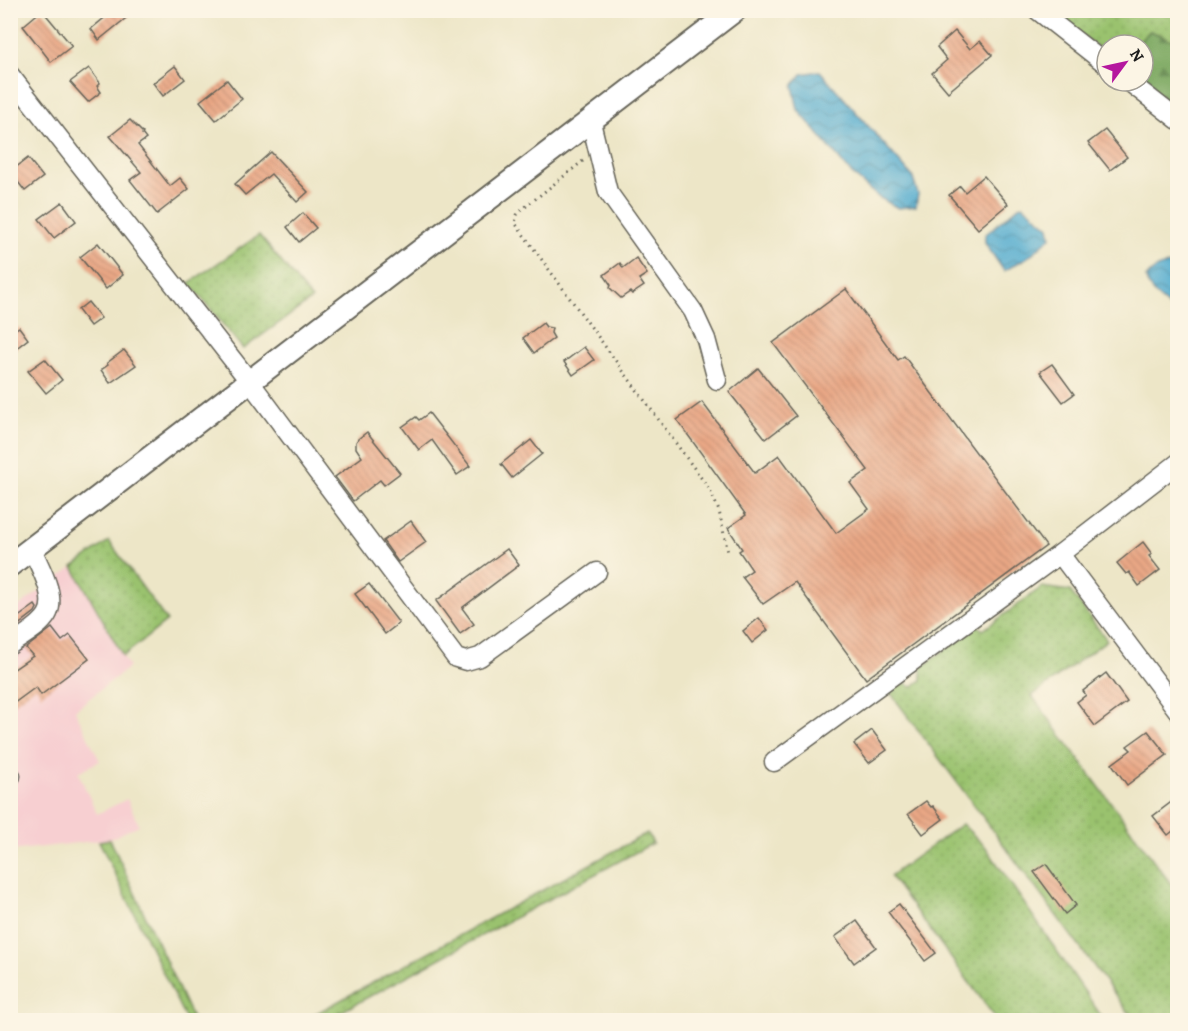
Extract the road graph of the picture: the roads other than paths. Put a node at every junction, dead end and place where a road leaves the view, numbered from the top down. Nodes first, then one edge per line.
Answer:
1 (735, 10) edge
2 (1037, 10) edge
3 (1095, 56) edge
4 (10, 75) edge
5 (1143, 93) edge
6 (1178, 120) edge
7 (591, 122) junction
8 (717, 380) dead end
9 (250, 382) junction
10 (1178, 463) edge
11 (32, 549) junction
12 (1060, 554) junction
13 (10, 565) edge
14 (597, 572) dead end
15 (10, 645) edge
16 (1178, 711) edge
17 (774, 762) dead end

1 - 7 main road
2 - 3 street
4 - 9 street
5 - 6 street
7 - 8 street
7 - 9 main road
9 - 11 main road
9 - 14 street
10 - 12 street
11 - 13 main road
11 - 15 street
12 - 16 street
12 - 17 street

